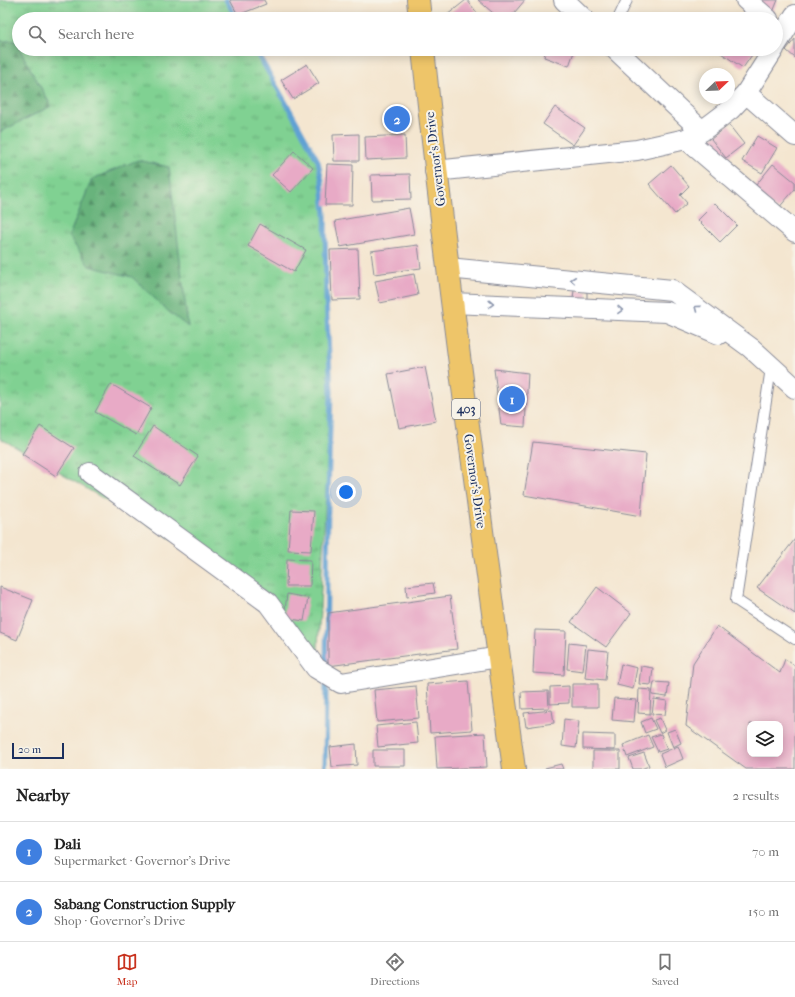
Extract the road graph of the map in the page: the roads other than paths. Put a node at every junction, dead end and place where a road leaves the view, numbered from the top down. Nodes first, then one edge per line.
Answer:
1 (418, 0) edge
2 (564, 0) edge
3 (627, 0) edge
4 (746, 0) edge
5 (419, 12) edge
6 (577, 12) edge
7 (621, 12) edge
8 (760, 12) edge
9 (795, 15) edge
10 (783, 30) edge
11 (424, 56) edge
12 (622, 56) edge
13 (767, 56) edge
14 (746, 93) junction
15 (694, 135) junction
16 (795, 136) edge
17 (435, 172) junction
18 (795, 232) edge
19 (448, 268) junction
20 (544, 278) junction
21 (452, 303) junction
22 (544, 307) junction
23 (751, 348) junction
24 (771, 368) junction
25 (795, 388) edge
26 (90, 473) dead end
27 (795, 639) edge
28 (499, 657) junction
29 (514, 769) edge

1 - 5 main road
2 - 6 street
3 - 7 lane
4 - 8 street
9 - 10 street
11 - 17 main road, Governor's Drive / 403
12 - 15 street
13 - 14 street
14 - 15 street
14 - 16 street
15 - 17 street
15 - 18 street
17 - 19 main road, Governor's Drive / 403
19 - 20 street
19 - 21 main road, Governor's Drive / 403
20 - 22 street
23 -> 20 street
21 -> 22 street
21 - 28 main road, Governor's Drive / 403
22 -> 23 street
23 - 24 street
24 - 25 street
24 - 27 lane
26 - 28 street
28 - 29 main road, Governor's Drive / 403

